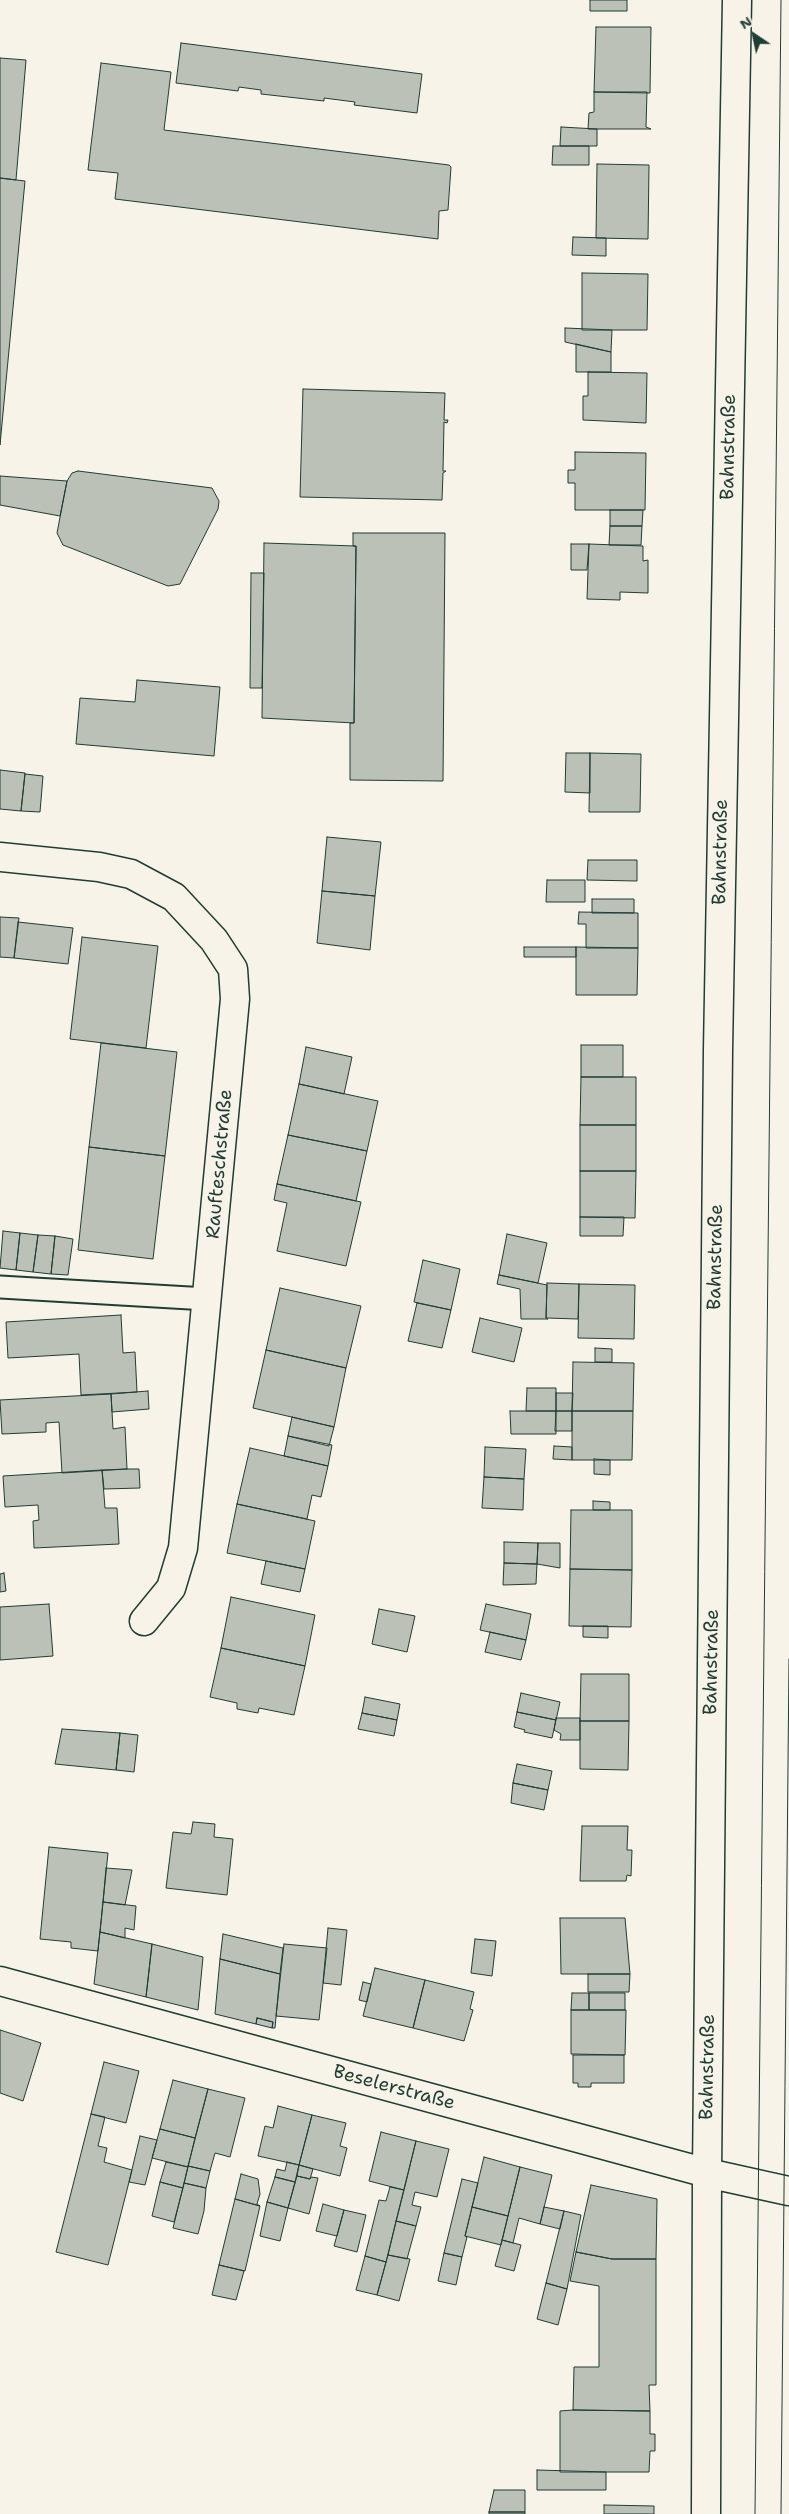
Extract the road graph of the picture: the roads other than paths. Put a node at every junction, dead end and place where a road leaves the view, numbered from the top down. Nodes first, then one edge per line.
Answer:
1 (738, 0) edge
2 (0, 857) edge
3 (0, 1287) edge
4 (207, 1299) junction
5 (144, 1621) dead end
6 (0, 1982) edge
7 (706, 2173) junction
8 (789, 2191) edge
9 (706, 2514) edge

1 - 7 street, Bahnstraße
2 - 4 street, Raufteschstraße
3 - 4 lane
4 - 5 street, Raufteschstraße
6 - 7 street, Beselerstraße
7 - 8 street, Beselerstraße
7 - 9 street, Bahnstraße

